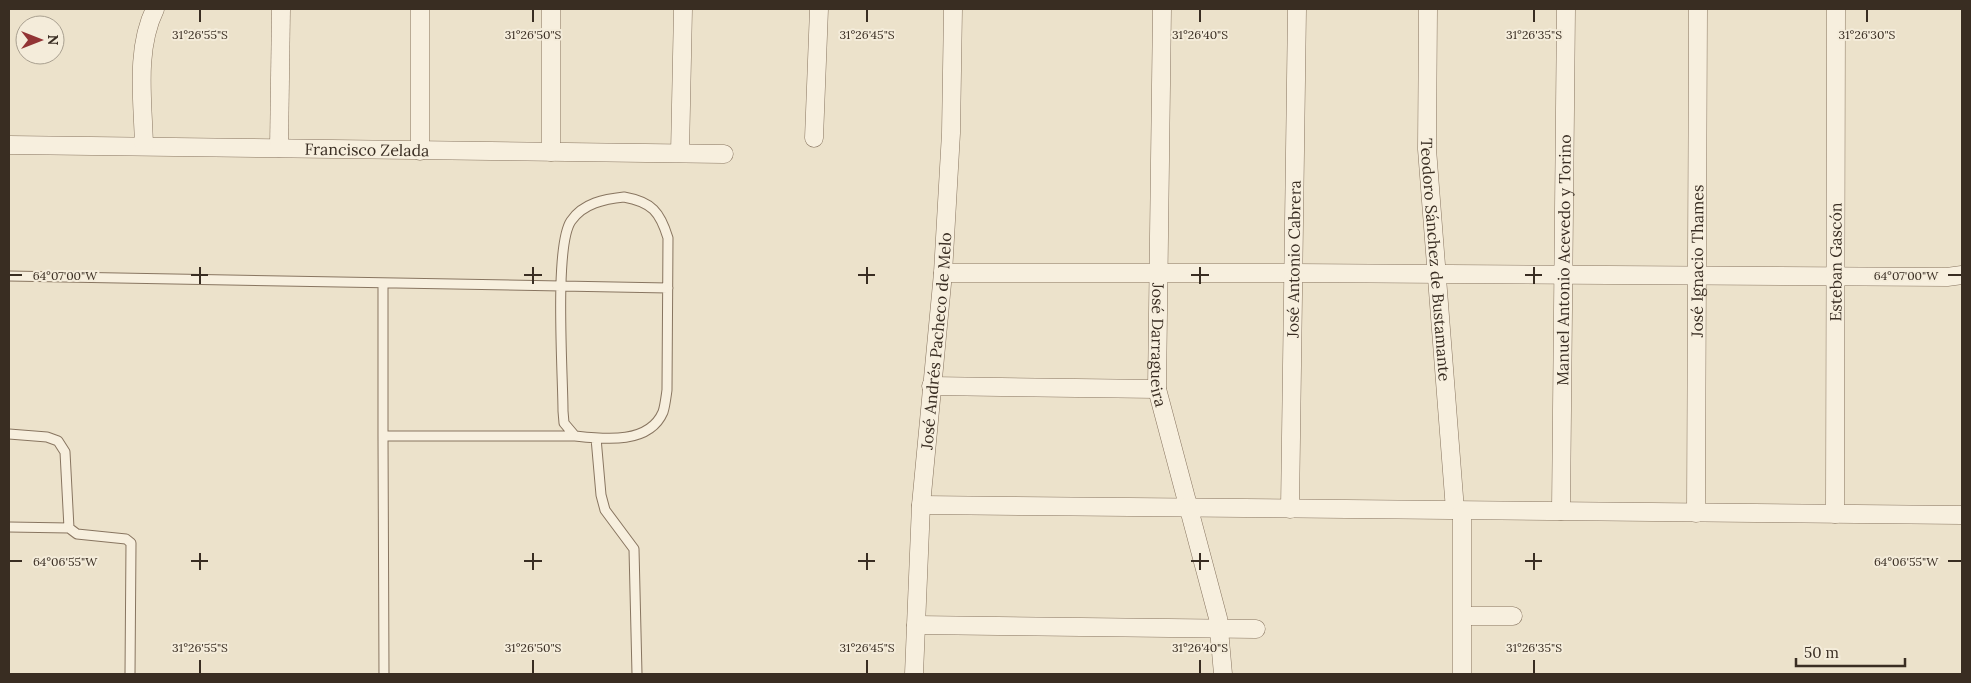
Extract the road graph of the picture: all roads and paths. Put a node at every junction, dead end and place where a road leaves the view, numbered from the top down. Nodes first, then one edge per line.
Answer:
1 (155, 9) edge
2 (281, 9) edge
3 (420, 9) edge
4 (551, 9) edge
5 (683, 9) edge
6 (819, 9) edge
7 (952, 9) edge
8 (1162, 9) edge
9 (1296, 9) edge
10 (1428, 9) edge
11 (1566, 9) edge
12 (1698, 9) edge
13 (1836, 9) edge
14 (814, 138) dead end
15 (9, 146) edge
16 (144, 146) junction
17 (279, 148) junction
18 (420, 151) junction
19 (551, 152) junction
20 (680, 153) junction
21 (724, 154) dead end
22 (1159, 273) junction
23 (1293, 273) junction
24 (943, 274) junction
25 (1436, 274) junction
26 (1563, 275) junction
27 (1962, 275) edge
28 (9, 276) edge
29 (1697, 276) junction
30 (1837, 277) junction
31 (383, 283) junction
32 (561, 285) junction
33 (668, 288) junction
34 (931, 386) junction
35 (1157, 389) junction
36 (9, 434) edge
37 (383, 436) junction
38 (575, 436) junction
39 (596, 438) junction
40 (921, 506) junction
41 (1188, 508) junction
42 (1290, 509) junction
43 (1458, 511) junction
44 (1561, 512) junction
45 (1696, 513) junction
46 (1835, 514) junction
47 (1962, 516) edge
48 (9, 527) edge
49 (69, 528) junction
50 (1463, 616) junction
51 (1513, 616) dead end
52 (916, 625) junction
53 (1219, 628) junction
54 (1256, 629) dead end
55 (130, 674) edge
56 (384, 674) edge
57 (637, 674) edge
58 (914, 674) edge
59 (1223, 674) edge
60 (1462, 674) edge

1 - 16 street
2 - 17 street
3 - 18 street
4 - 19 street
5 - 20 street
6 - 14 street
7 - 24 street, José Andrés Pacheco de Melo
8 - 22 street, José Darragueira
9 - 23 street, José Antonio Cabrera
10 - 25 street, Teodoro Sánchez de Bustamante
11 - 26 street, Manuel Antonio Acevedo y Torino
12 - 29 street, José Ignacio Thames
13 - 30 street, Esteban Gascón
15 - 16 street, Francisco Zelada
16 - 17 street, Francisco Zelada
17 - 18 street, Francisco Zelada
18 - 19 street, Francisco Zelada
19 - 20 street, Francisco Zelada
20 - 21 street, Francisco Zelada
22 - 23 street
22 - 24 street
22 - 35 street, José Darragueira
23 - 25 street
23 - 42 street, José Antonio Cabrera
24 - 34 street, José Andrés Pacheco de Melo
25 - 26 street
25 - 43 street, Teodoro Sánchez de Bustamante
26 - 29 street
26 - 44 street, Manuel Antonio Acevedo y Torino
27 - 30 street
28 - 31 lane
29 - 30 street
29 - 45 street, José Ignacio Thames
30 - 46 street, Esteban Gascón
31 - 32 lane
31 - 37 lane
32 - 33 lane
32 - 33 lane
32 - 38 lane
33 - 39 lane
34 - 35 street
34 - 40 street, José Andrés Pacheco de Melo
35 - 41 street, José Darragueira
36 - 49 lane
37 - 38 lane
37 - 56 lane
38 - 39 lane
39 - 57 lane
40 - 41 street
40 - 52 street, José Andrés Pacheco de Melo
41 - 42 street
41 - 53 street, José Darragueira
42 - 43 street
43 - 44 street
43 - 50 street, Teodoro Sánchez de Bustamante
44 - 45 street
45 - 46 street
46 - 47 street
48 - 49 lane
49 - 55 lane
50 - 51 street
50 - 60 street, Teodoro Sánchez de Bustamante
52 - 53 street
52 - 58 street, José Andrés Pacheco de Melo
53 - 54 street
53 - 59 street, José Darragueira

